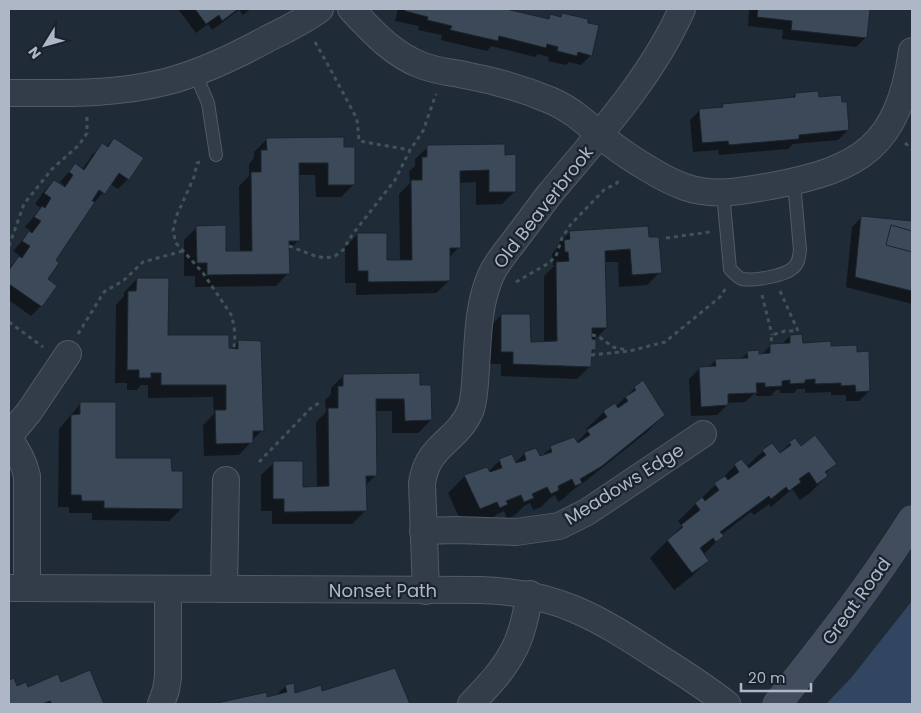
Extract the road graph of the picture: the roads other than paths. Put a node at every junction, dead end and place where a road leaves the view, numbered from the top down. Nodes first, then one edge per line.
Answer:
1 (351, 9) edge
2 (682, 9) edge
3 (310, 15) edge
4 (912, 51) edge
5 (195, 73) junction
6 (9, 93) edge
7 (599, 134) junction
8 (216, 155) road end
9 (794, 182) junction
10 (723, 192) junction
11 (68, 354) road end
12 (703, 434) dead end
13 (9, 438) edge
14 (226, 480) dead end
15 (912, 520) edge
16 (423, 531) junction
17 (18, 588) edge
18 (168, 589) junction
19 (224, 589) junction
20 (426, 591) junction
21 (530, 594) junction
22 (161, 704) edge
23 (471, 704) edge
24 (728, 704) edge
25 (777, 704) edge

1 - 7 street
2 - 7 street, Old Beaverbrook
3 - 5 street
4 - 9 street
5 - 6 street
5 - 8 lane
7 - 10 street
7 - 16 street, Old Beaverbrook
9 - 10 street
9 - 10 lane
11 - 13 street
12 - 16 street, Meadows Edge
13 - 17 street
14 - 19 street
15 - 25 main road, Great Road
16 - 20 street, Old Beaverbrook
17 - 18 street, Nonset Path
18 - 19 street, Nonset Path
18 - 22 street
19 - 20 street, Nonset Path
20 - 21 street, Nonset Path
21 - 23 street
21 - 24 street, Nonset Path

